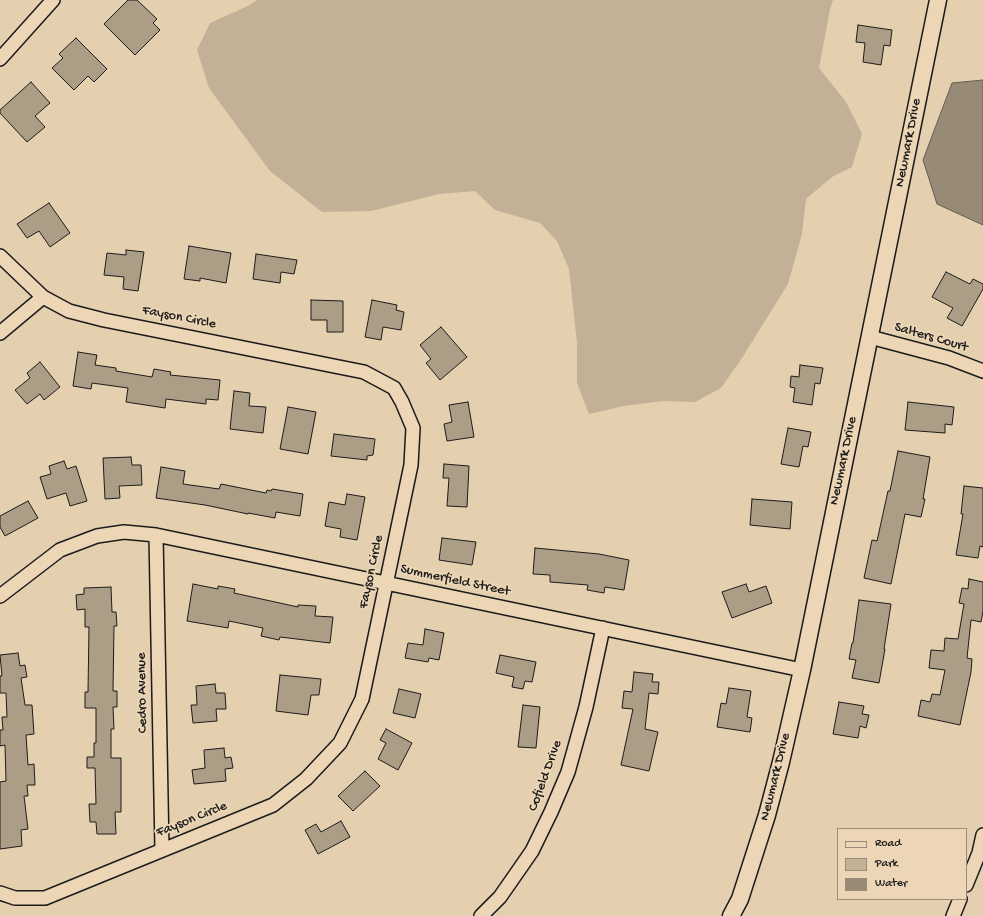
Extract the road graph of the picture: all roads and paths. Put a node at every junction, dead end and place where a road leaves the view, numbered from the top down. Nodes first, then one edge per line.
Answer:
1 (53, 0) edge
2 (938, 0) edge
3 (0, 59) edge
4 (0, 256) edge
5 (43, 297) junction
6 (0, 333) edge
7 (870, 337) junction
8 (983, 371) edge
9 (156, 535) junction
10 (387, 582) junction
11 (0, 596) edge
12 (603, 628) junction
13 (802, 670) junction
14 (983, 835) edge
15 (162, 850) junction
16 (967, 883) edge
17 (0, 893) edge
18 (960, 900) edge
19 (481, 916) edge
20 (730, 916) edge
21 (953, 916) edge

1 - 3 street
2 - 7 street, Newmark Drive
4 - 5 street, Fayson Circle
5 - 6 street
5 - 10 street, Fayson Circle
7 - 8 street, Salters Court
7 - 13 street, Newmark Drive
9 - 10 street, Summerfield Street
9 - 11 street, Summerfield Street
9 - 15 street, Cedro Avenue
10 - 12 street, Summerfield Street
10 - 15 street, Fayson Circle
12 - 13 street, Summerfield Street
12 - 19 street, Cofield Drive
13 - 20 street, Newmark Drive
14 - 16 street
15 - 17 street, Fayson Circle
18 - 21 street

